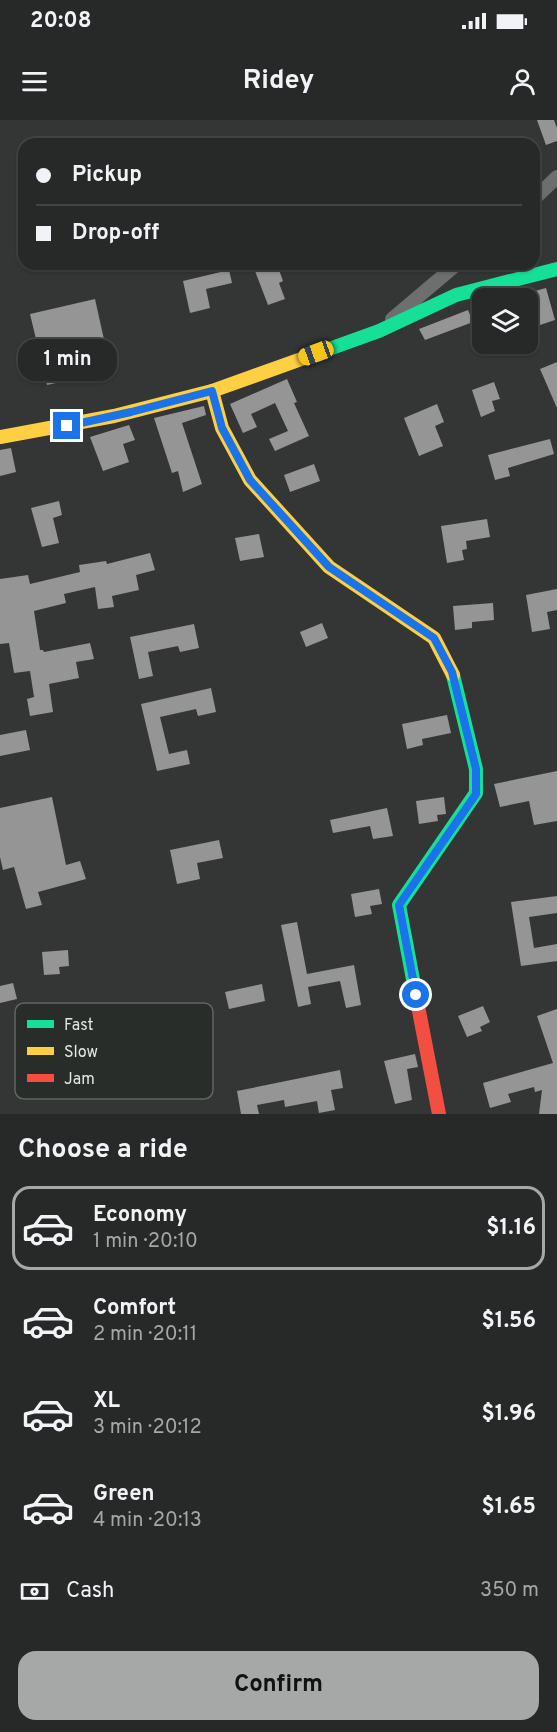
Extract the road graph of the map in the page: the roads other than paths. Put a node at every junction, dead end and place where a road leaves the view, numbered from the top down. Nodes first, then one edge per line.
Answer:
1 (557, 177) edge
2 (540, 193) edge
3 (450, 270) edge
4 (557, 270) edge
5 (379, 331) junction
6 (212, 391) junction
7 (0, 437) edge
8 (439, 1114) edge

1 - 2 street
3 - 5 street
4 - 5 street
5 - 6 street
6 - 7 street
6 - 8 street

